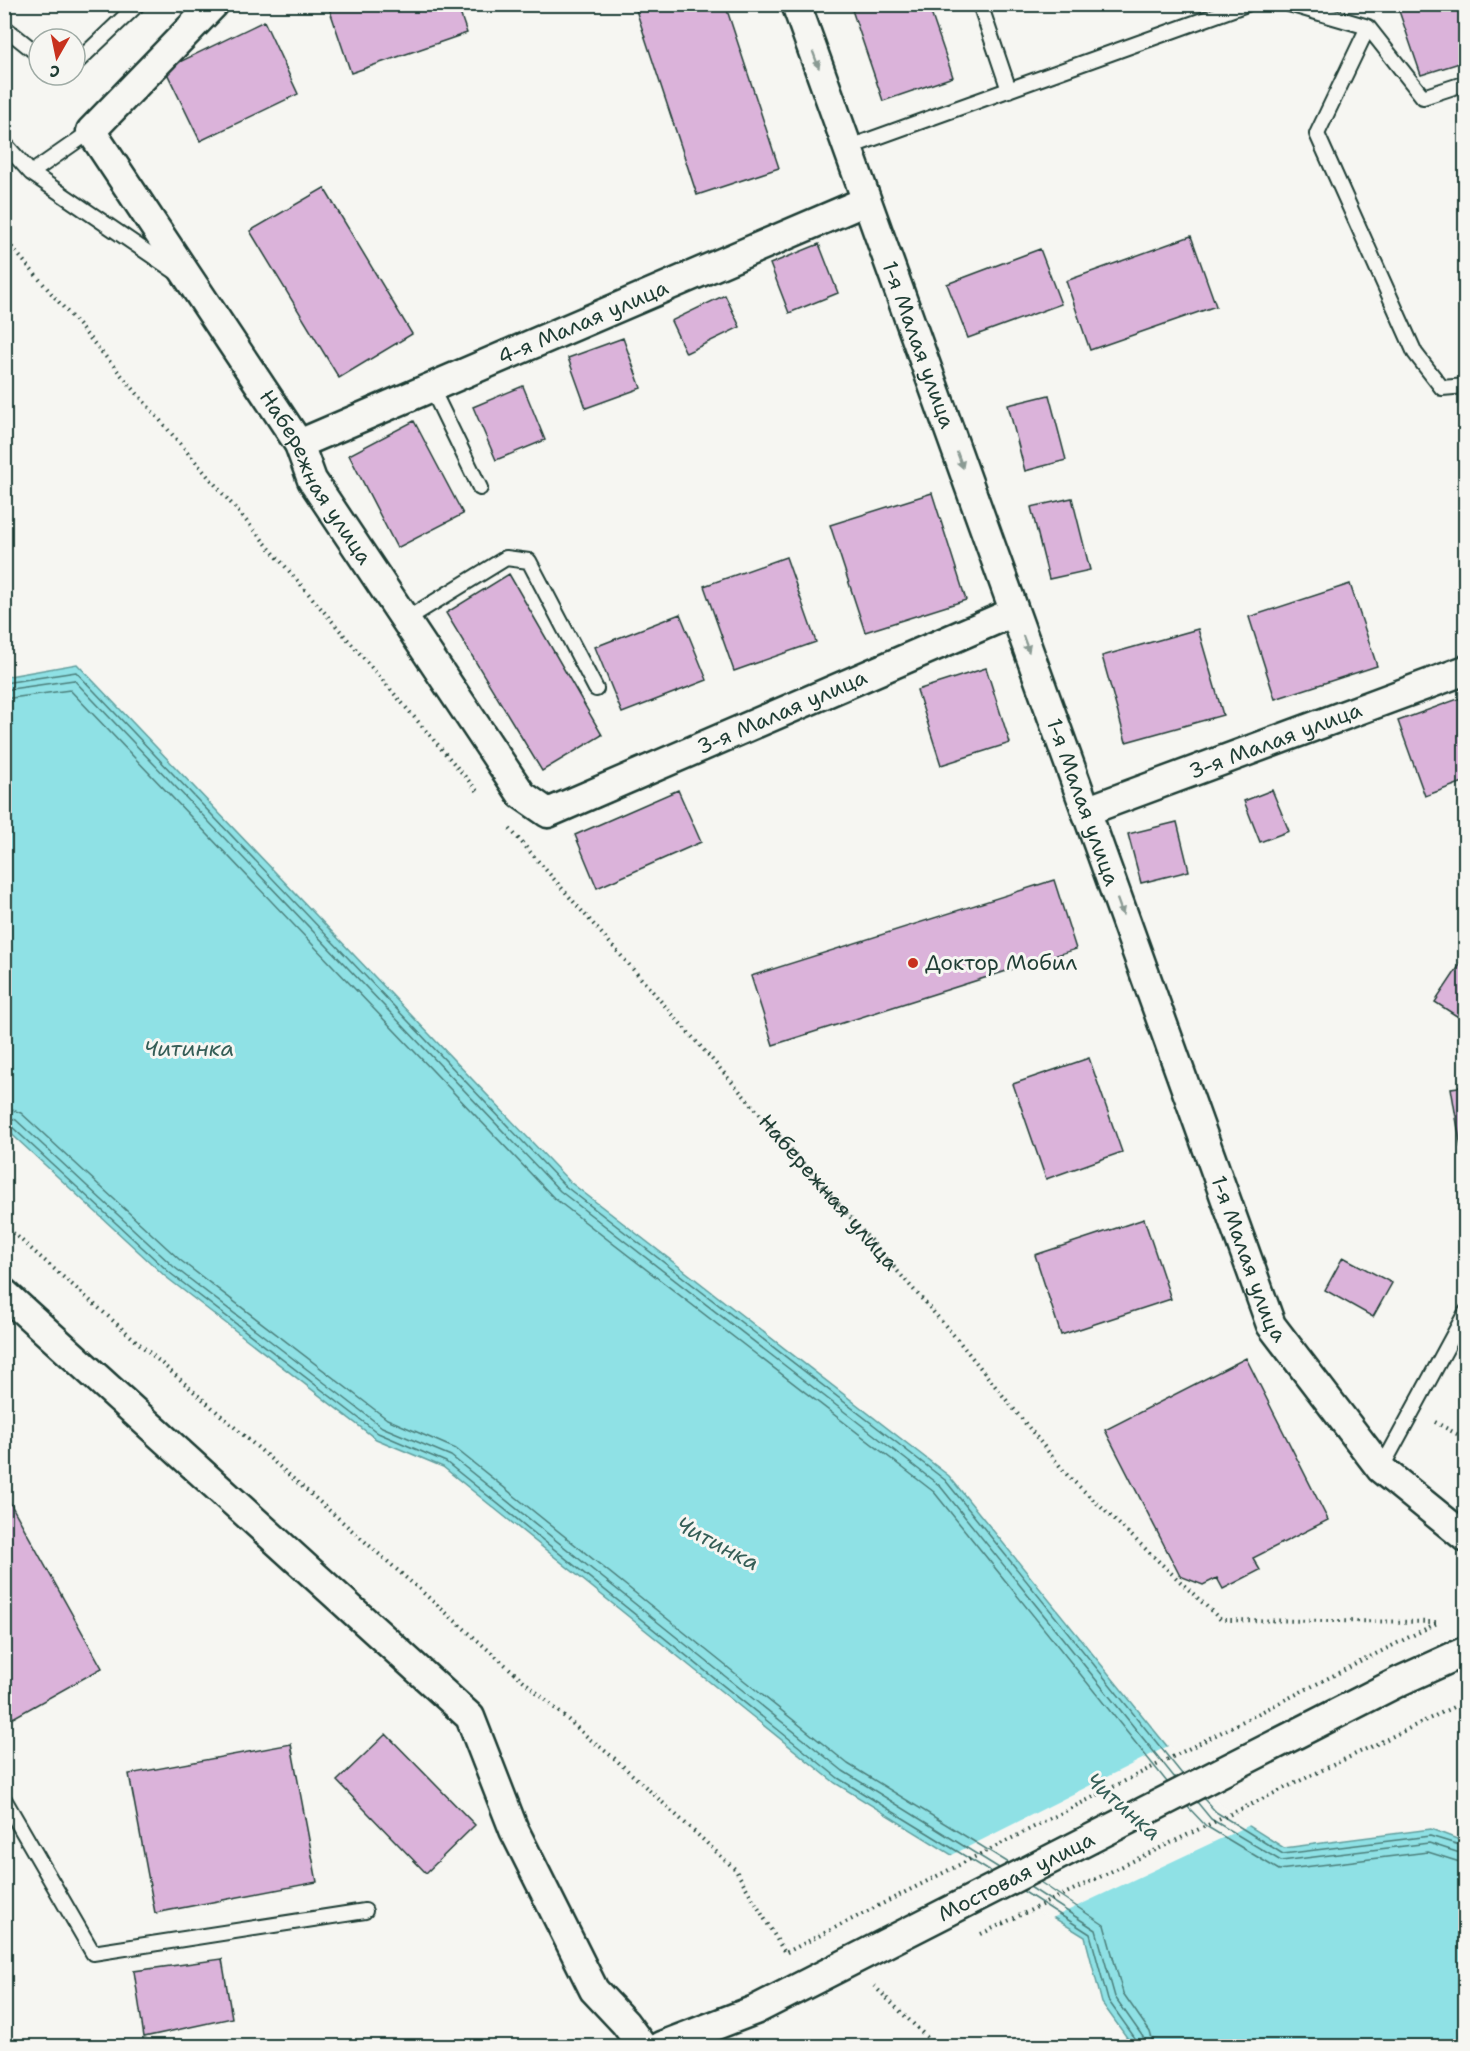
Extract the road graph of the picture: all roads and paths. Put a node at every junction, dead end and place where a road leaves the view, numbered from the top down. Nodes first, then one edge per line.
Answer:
1 (138, 4) edge
2 (214, 4) edge
3 (796, 4) edge
4 (980, 4) edge
5 (1247, 4) edge
6 (1289, 4) edge
7 (4, 27) edge
8 (1368, 27) junction
9 (27, 45) edge
10 (87, 53) edge
11 (1466, 83) edge
12 (1009, 90) junction
13 (91, 131) junction
14 (4, 143) edge
15 (848, 148) junction
16 (31, 173) junction
17 (866, 201) junction
18 (4, 238) edge
19 (190, 282) junction
20 (431, 387) junction
21 (1466, 387) edge
22 (299, 444) junction
23 (480, 488) dead end
24 (1014, 612) junction
25 (405, 620) junction
26 (1466, 670) edge
27 (596, 689) dead end
28 (485, 800) dead end
29 (1086, 811) junction
30 (548, 813) joint
31 (508, 826) dead end
32 (4, 1226) edge
33 (4, 1293) edge
34 (1466, 1312) edge
35 (1412, 1410) junction
36 (1466, 1439) edge
37 (1381, 1468) junction
38 (1466, 1538) edge
39 (1466, 1651) edge
40 (1466, 1701) edge
41 (4, 1799) edge
42 (365, 1911) dead end
43 (970, 1939) dead end
44 (884, 1980) dead end
45 (873, 1986) junction
46 (864, 1990) dead end
47 (642, 2046) edge
48 (661, 2046) edge
49 (936, 2046) edge

1 - 10 lane
2 - 13 street
3 -> 15 street, 1-я Малая улица
4 - 12 lane
5 - 12 lane
6 - 8 lane
7 - 9 lane
8 - 11 lane
8 - 21 lane
12 - 15 lane
13 - 16 lane
13 - 19 street, Набережная улица
14 - 16 lane
15 - 17 street, 1-я Малая улица
16 - 19 lane
17 - 20 street, 4-я Малая улица
17 -> 24 street, 1-я Малая улица
18 - 28 path
19 - 22 street, Набережная улица
20 - 22 street, 4-я Малая улица
20 - 23 lane
22 - 25 street, Набережная улица
24 -> 29 street, 1-я Малая улица
24 - 30 street, 3-я Малая улица
25 - 27 lane
25 - 30 street, Набережная улица
26 - 29 street, 3-я Малая улица
29 -> 37 street, 1-я Малая улица
31 - 32 path, Набережная улица
33 - 47 street
34 - 35 lane
35 - 36 path
35 - 37 lane
37 - 38 street, 1-я Малая улица
39 - 48 street, Мостовая улица
40 - 43 path
41 - 42 lane
44 - 45 path
45 - 46 path
45 - 49 path

